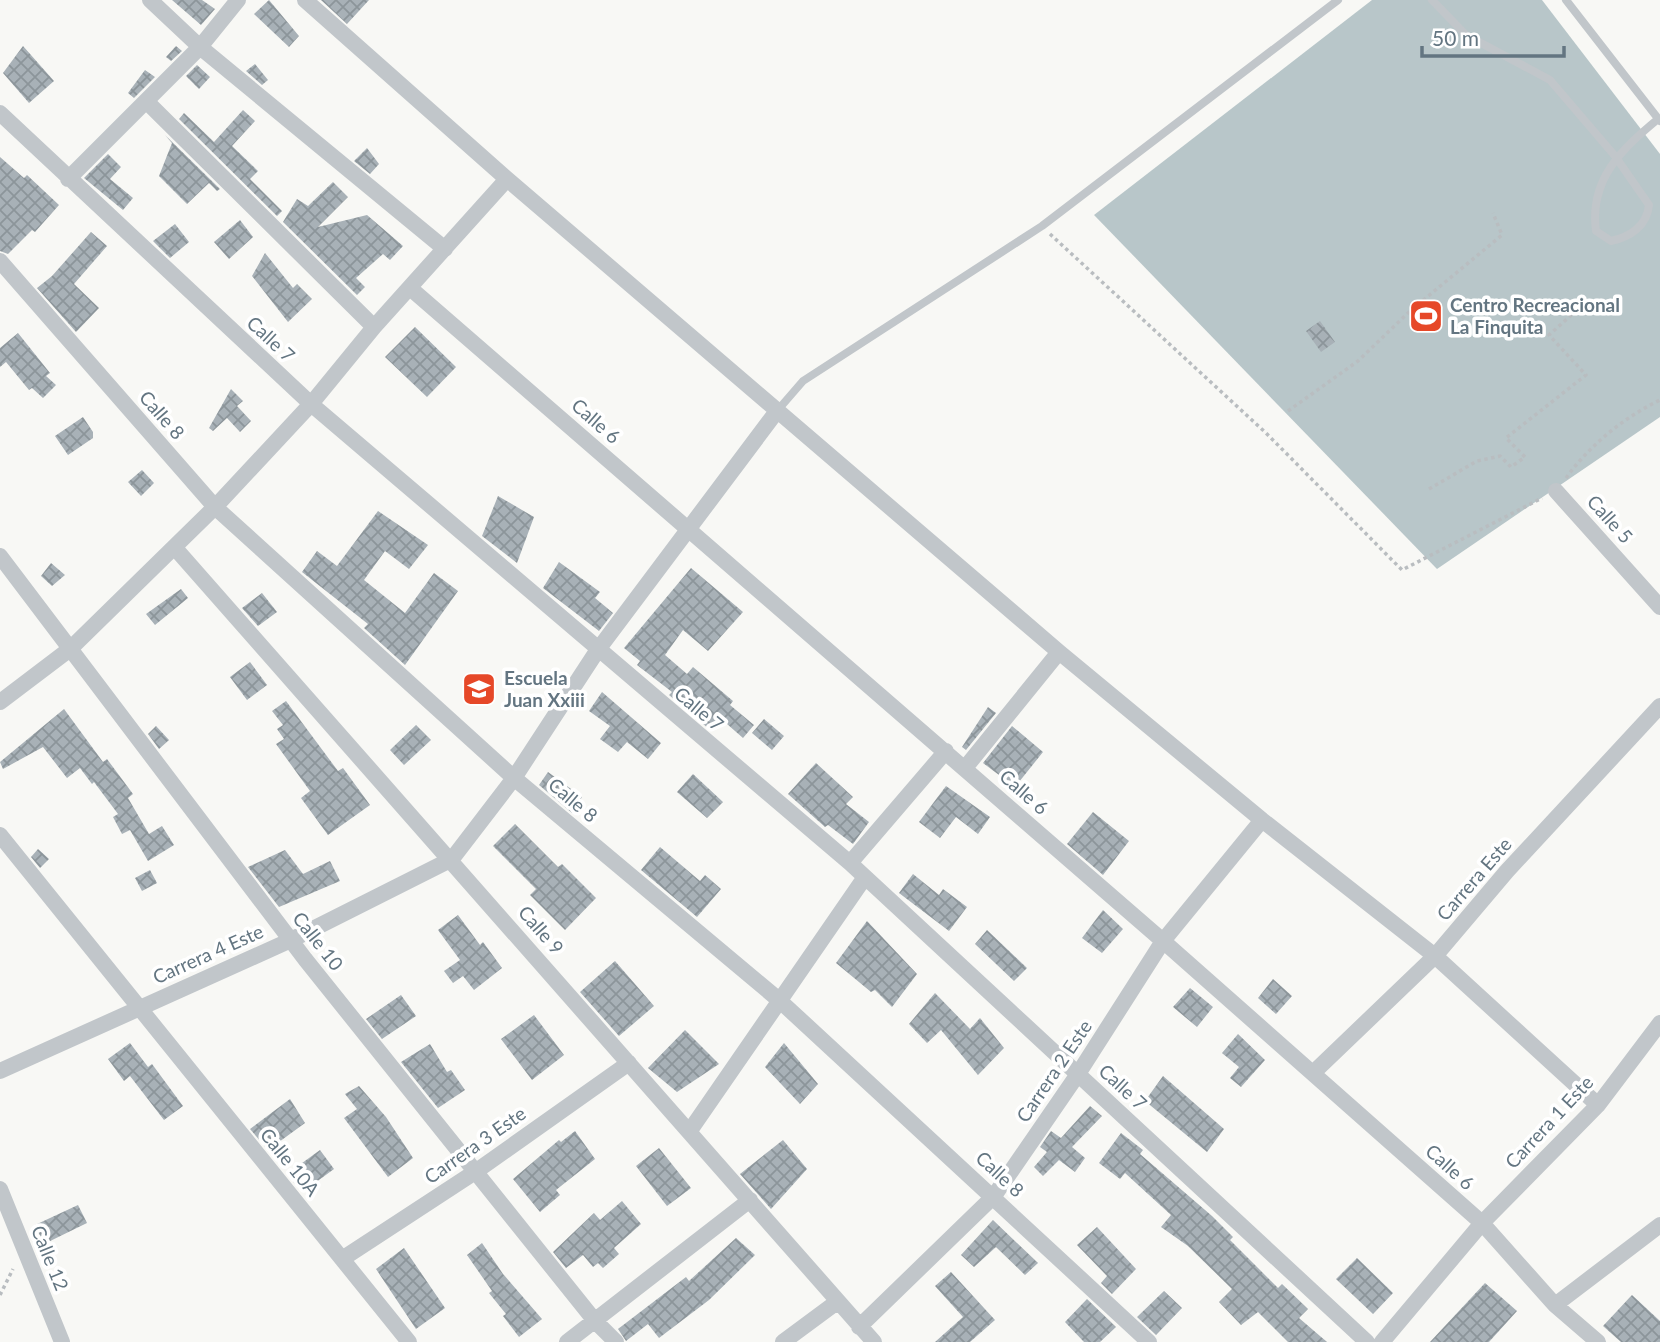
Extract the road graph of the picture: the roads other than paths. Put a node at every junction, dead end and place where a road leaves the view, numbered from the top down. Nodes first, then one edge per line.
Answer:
1 (150, 0) edge
2 (238, 0) edge
3 (305, 0) edge
4 (1338, 0) edge
5 (1432, 0) edge
6 (1566, 0) edge
7 (200, 47) junction
8 (147, 102) junction
9 (0, 113) edge
10 (1659, 120) edge
11 (1615, 156) junction
12 (68, 179) junction
13 (507, 179) junction
14 (445, 249) junction
15 (0, 261) edge
16 (410, 288) junction
17 (374, 327) junction
18 (311, 404) junction
19 (777, 411) junction
20 (1556, 491) road end
21 (215, 507) junction
22 (687, 528) junction
23 (175, 548) junction
24 (0, 556) edge
25 (1660, 607) edge
26 (70, 649) junction
27 (597, 651) junction
28 (1059, 652) junction
29 (0, 702) edge
30 (1660, 706) edge
31 (946, 751) junction
32 (965, 768) junction
33 (514, 778) junction
34 (1262, 820) junction
35 (0, 835) edge
36 (452, 859) junction
37 (850, 863) junction
38 (865, 877) junction
39 (291, 940) junction
40 (1163, 941) junction
41 (1434, 956) junction
42 (779, 1000) junction
43 (139, 1008) junction
44 (1660, 1023) edge
45 (629, 1063) junction
46 (0, 1071) edge
47 (1313, 1073) junction
48 (1078, 1074) junction
49 (1598, 1105) junction
50 (689, 1132) junction
51 (475, 1172) junction
52 (0, 1189) edge
53 (994, 1196) junction
54 (750, 1200) junction
55 (1482, 1223) junction
56 (1660, 1225) edge
57 (342, 1259) junction
58 (837, 1302) junction
59 (1555, 1305) junction
60 (594, 1321) junction
61 (859, 1327) junction
62 (1140, 1338) edge
63 (62, 1342) edge
64 (409, 1342) edge
65 (567, 1342) edge
66 (617, 1342) edge
67 (783, 1342) edge
68 (874, 1342) edge
69 (1367, 1342) edge
70 (1382, 1342) edge
71 (1598, 1342) edge

1 - 7 street
2 - 7 street
3 - 13 street
4 - 19 lane
5 - 11 lane
6 - 10 lane
7 - 8 street
7 - 14 street
8 - 12 street
8 - 17 street
9 - 12 street, Calle 7
10 - 11 lane
11 - 11 lane
12 - 18 street, Calle 7
13 - 14 street
13 - 19 street
14 - 16 street
15 - 21 street, Calle 8
16 - 17 street
16 - 22 street, Calle 6
17 - 18 street
18 - 21 street
18 - 27 street, Calle 7
19 - 22 street, Carrera 4 Este
19 - 28 street
20 - 25 street, Calle 5
21 - 23 street
21 - 33 street, Calle 8
22 - 27 street, Carrera 4 Este
22 - 31 street, Calle 6
23 - 26 street
23 - 36 street, Calle 9
24 - 26 street, Calle 10
26 - 29 street
26 - 39 street, Calle 10
27 - 33 street, Carrera 4 Este
27 - 37 street, Calle 7
28 - 32 street
28 - 34 street
30 - 41 street, Carrera Este
31 - 32 street, Calle 6
31 - 37 street
32 - 40 street, Calle 6
33 - 36 street, Carrera 4 Este
33 - 42 street, Calle 8
34 - 40 street, Carrera 2 Este
34 - 41 street
35 - 43 street, Calle 10A
36 - 39 street, Carrera 4 Este
36 - 45 street, Calle 9
37 - 38 street, Calle 7
38 - 42 street
38 - 48 street, Calle 7
39 - 43 street, Carrera 4 Este
39 - 51 street, Calle 10
40 - 47 street, Calle 6
40 - 48 street, Carrera 2 Este
41 - 47 street, Carrera Este
41 - 49 street
42 - 50 street
42 - 53 street, Calle 8
43 - 46 street, Carrera 4 Este
43 - 57 street, Calle 10A
44 - 49 street, Carrera 1 Este
45 - 50 street, Calle 9
45 - 51 street, Carrera 3 Este
47 - 55 street, Calle 6
48 - 53 street, Carrera 2 Este
48 - 69 street, Calle 7
49 - 55 street, Carrera 1 Este
50 - 54 street, Calle 9
51 - 57 street, Carrera 3 Este
51 - 60 street, Calle 10
52 - 63 street, Calle 12
53 - 61 street, Carrera 2 Este
53 - 62 street, Calle 8
54 - 58 street, Calle 9
54 - 60 street
55 - 59 street, Calle 6
55 - 70 street, Carrera 1 Este
56 - 59 street
57 - 64 street, Calle 10A
58 - 61 street, Calle 9
58 - 67 street
59 - 71 street, Calle 6
60 - 65 street
60 - 66 street, Calle 10
61 - 68 street, Calle 9

